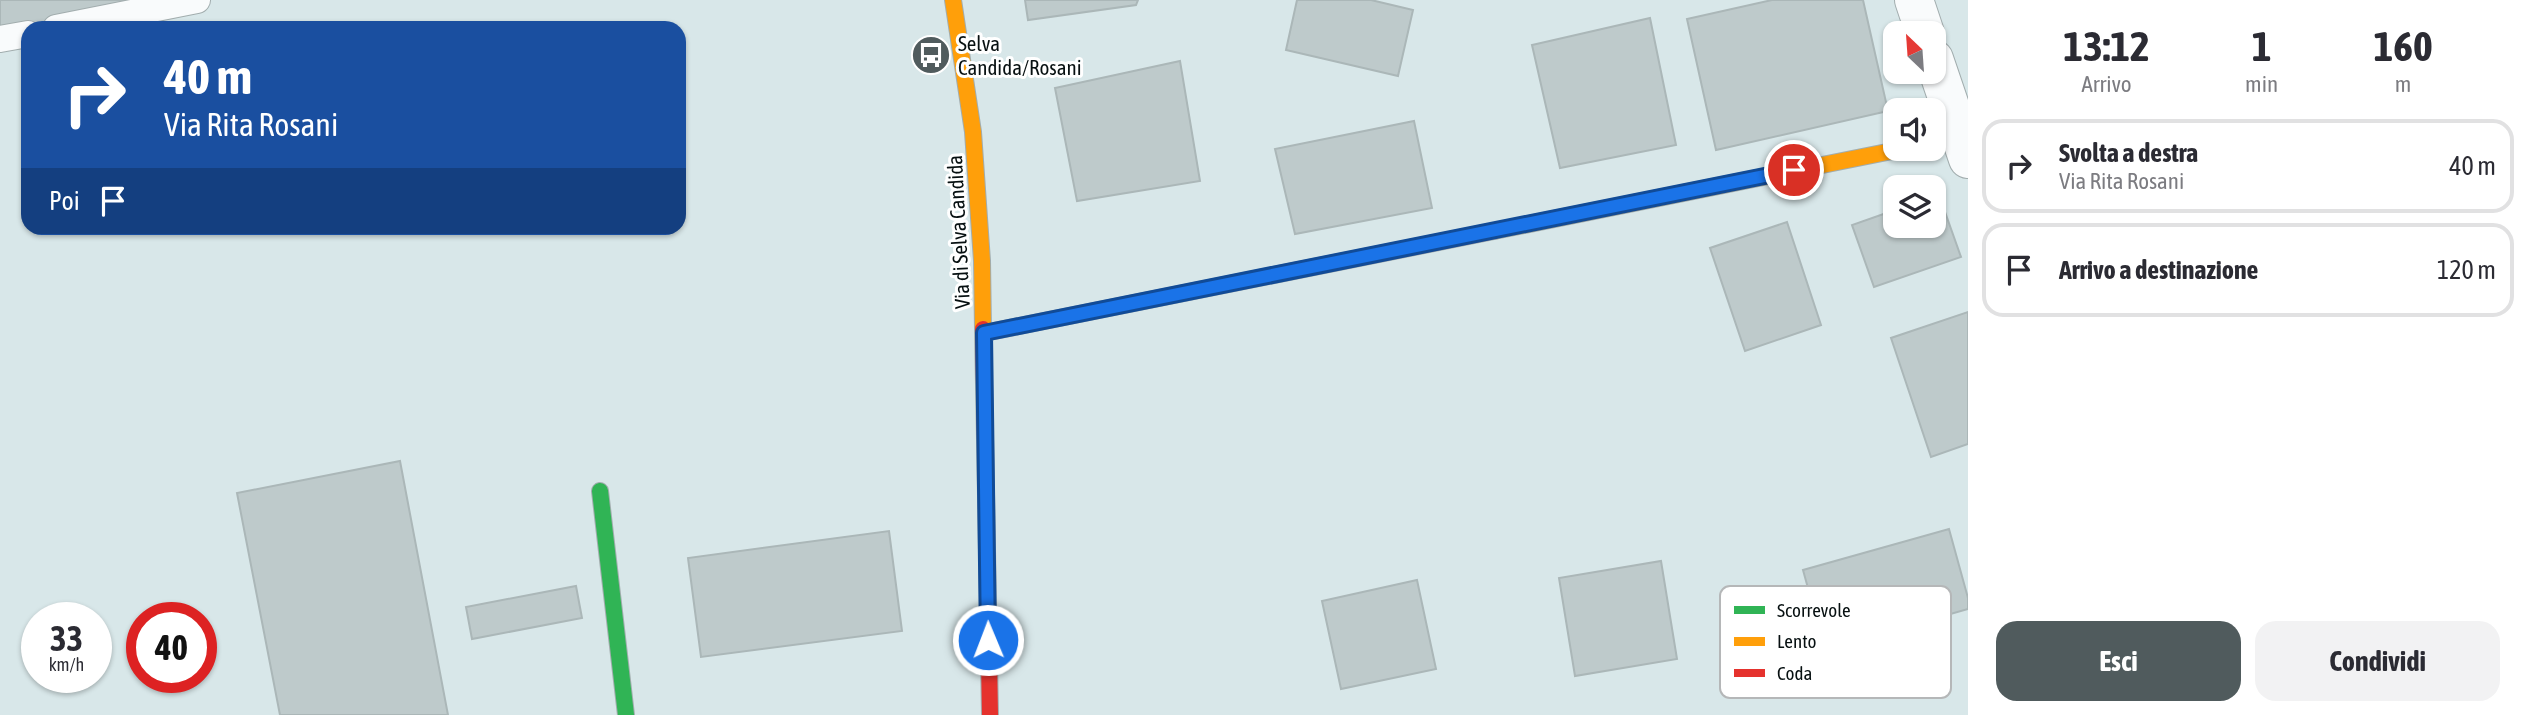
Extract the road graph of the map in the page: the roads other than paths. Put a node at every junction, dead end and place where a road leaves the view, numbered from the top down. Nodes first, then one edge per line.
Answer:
1 (197, 0) edge
2 (953, 0) edge
3 (1914, 0) edge
4 (91, 21) edge
5 (1921, 21) edge
6 (21, 35) edge
7 (0, 39) edge
8 (1940, 84) edge
9 (1954, 146) edge
10 (1883, 153) edge
11 (984, 333) junction
12 (600, 491) dead end
13 (626, 715) edge
14 (990, 715) edge

1 - 4 lane
2 - 11 street, Via di Selva Candida
3 - 5 street
6 - 7 lane
8 - 9 street
10 - 11 street
11 - 14 street, Via di Selva Candida
12 - 13 street

